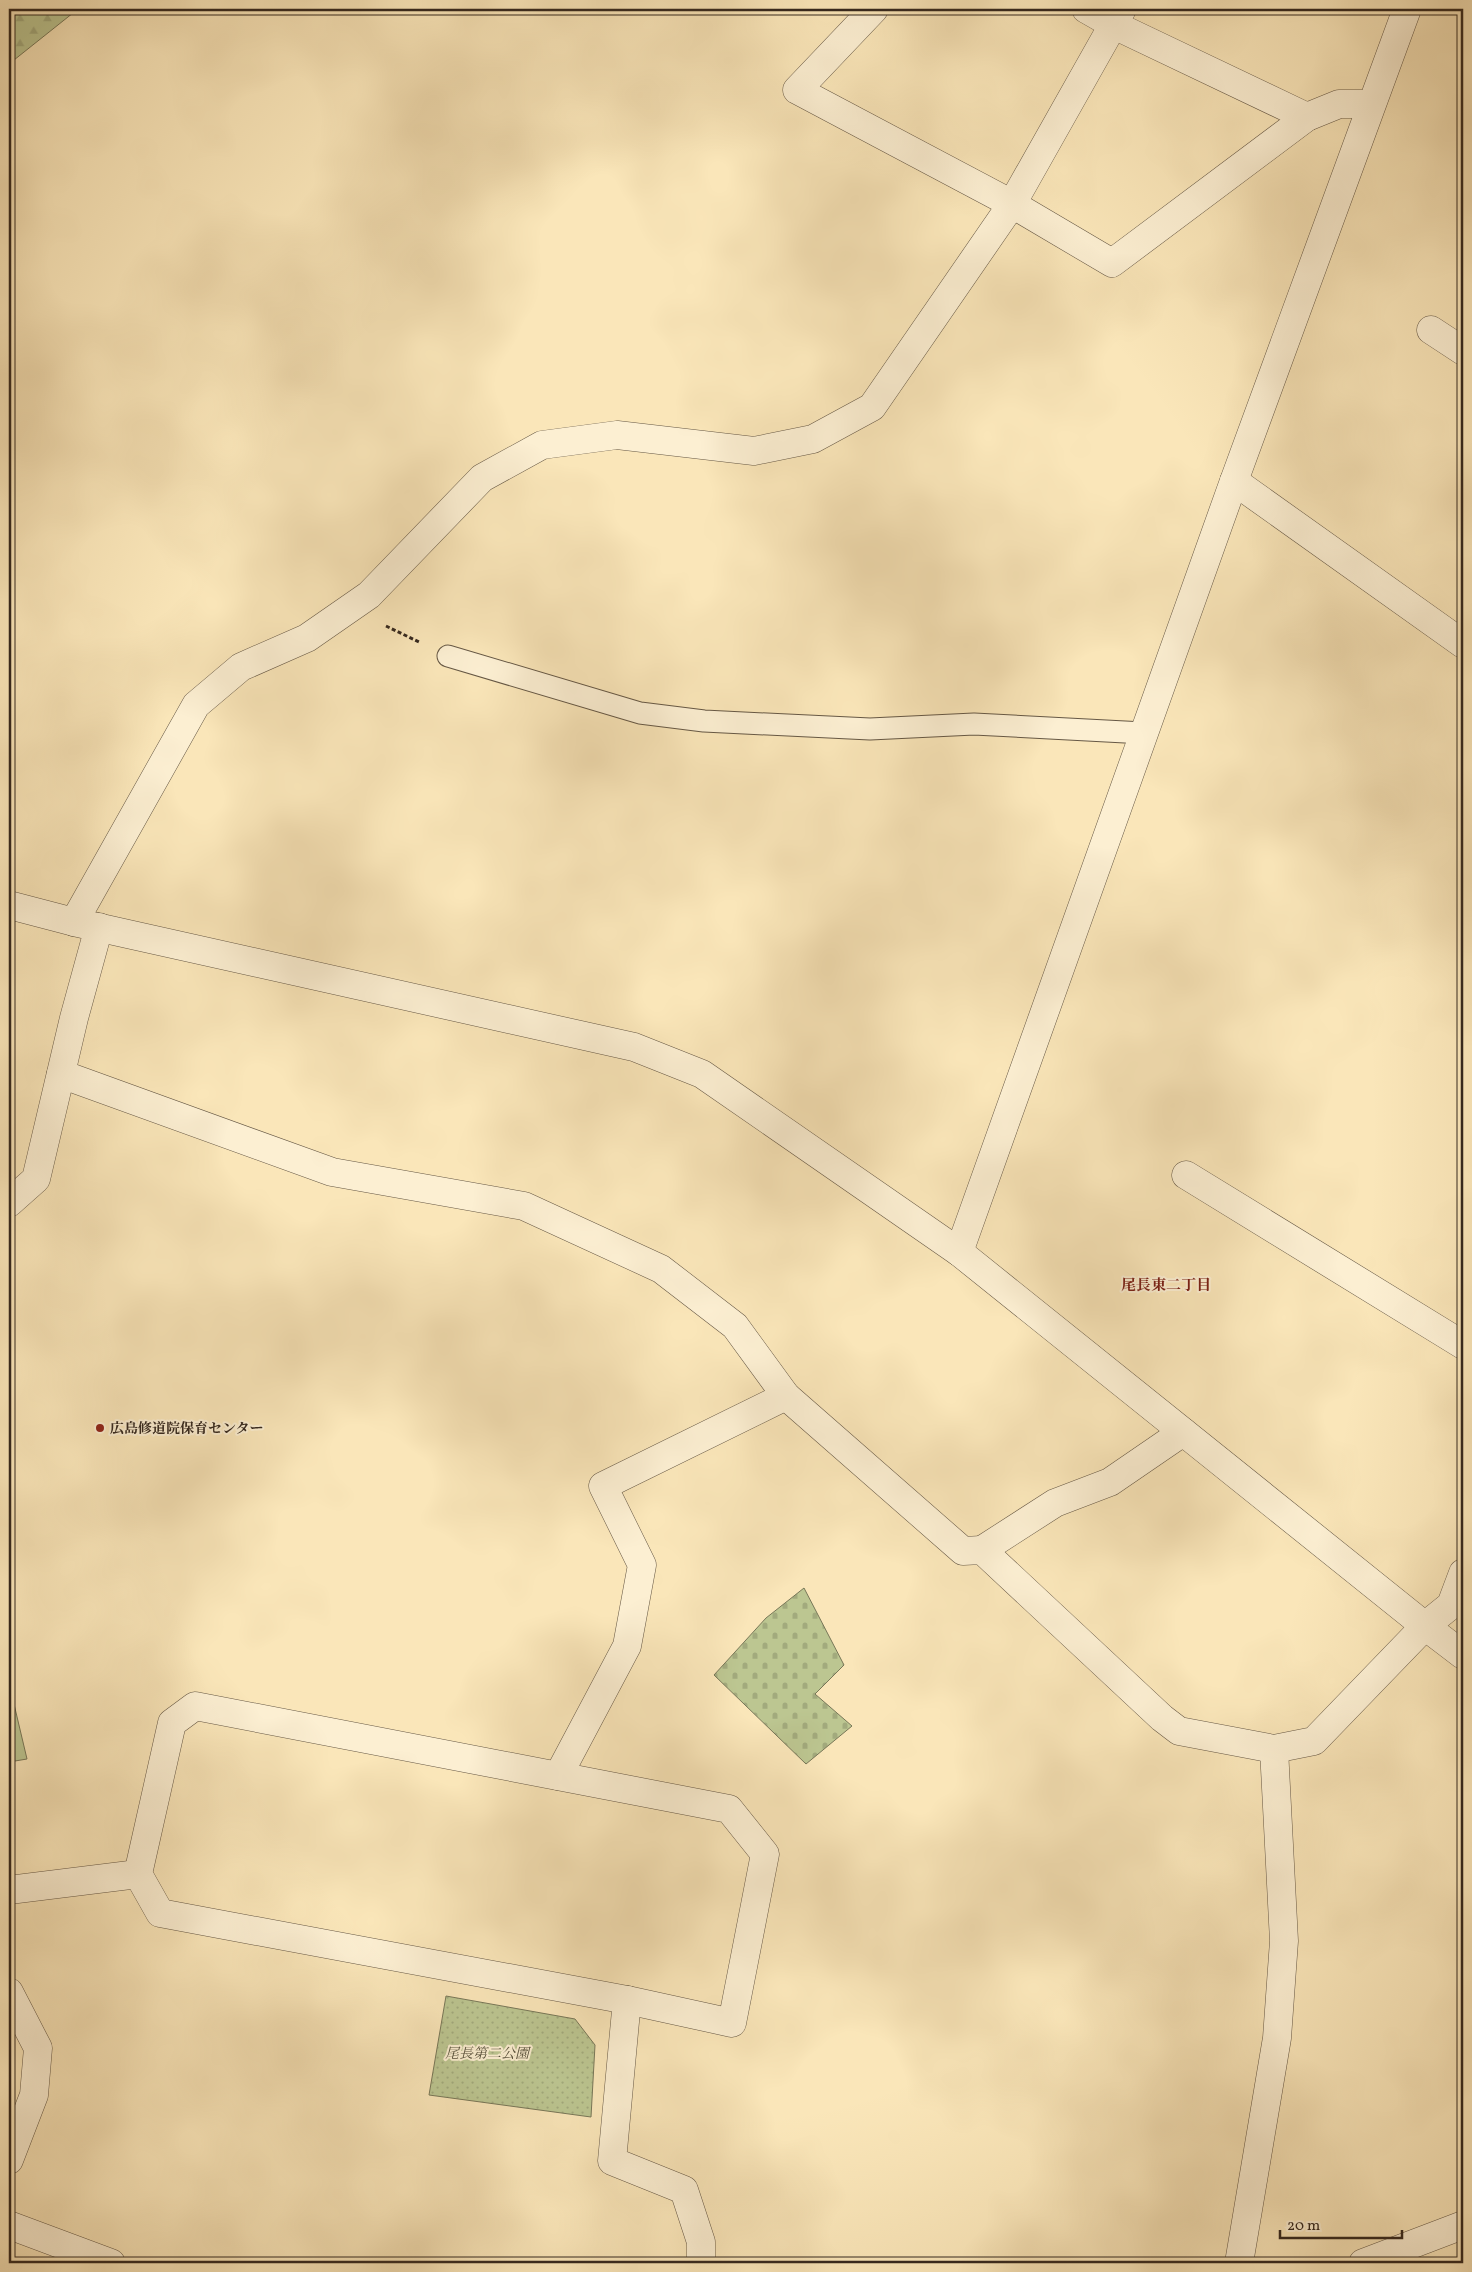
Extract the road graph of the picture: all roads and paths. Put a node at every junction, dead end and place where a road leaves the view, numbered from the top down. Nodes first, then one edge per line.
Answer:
1 (874, 9) edge
2 (1086, 9) edge
3 (1407, 9) edge
4 (1118, 17) edge
5 (1370, 104) junction
6 (1307, 117) junction
7 (1012, 204) junction
8 (1431, 330) dead end
9 (1463, 351) edge
10 (1234, 481) junction
11 (383, 624) dead end
12 (1463, 644) edge
13 (448, 656) joint
14 (1144, 733) junction
15 (9, 905) edge
16 (86, 924) junction
17 (61, 1074) junction
18 (1186, 1175) dead end
19 (9, 1203) edge
20 (959, 1252) junction
21 (1463, 1345) edge
22 (786, 1396) junction
23 (1184, 1432) junction
24 (982, 1550) junction
25 (1463, 1573) edge
26 (1424, 1626) junction
27 (1463, 1655) edge
28 (1274, 1749) junction
29 (558, 1776) junction
30 (138, 1874) junction
31 (9, 1890) edge
32 (9, 1992) edge
33 (627, 2000) junction
34 (9, 2160) edge
35 (9, 2224) edge
36 (1463, 2226) edge
37 (111, 2263) edge
38 (702, 2263) edge
39 (1239, 2263) edge
40 (1362, 2263) edge

1 - 7 street
2 - 4 street
3 - 5 street
4 - 6 street
4 - 7 street
5 - 6 street
5 - 10 street
6 - 7 street
7 - 16 street
8 - 9 street
10 - 12 street
10 - 14 street
11 - 13 path
13 - 14 lane
14 - 20 street
15 - 16 street
16 - 17 street
16 - 20 street
17 - 19 street
17 - 22 street
18 - 21 street
20 - 23 street
22 - 24 street
22 - 29 street
23 - 24 street
23 - 26 street
24 - 28 street
25 - 26 street
26 - 27 street
26 - 28 street
28 - 39 street
29 - 30 street
29 - 33 street
30 - 31 street
30 - 33 street
32 - 34 street
33 - 38 street
35 - 37 street
36 - 40 street

